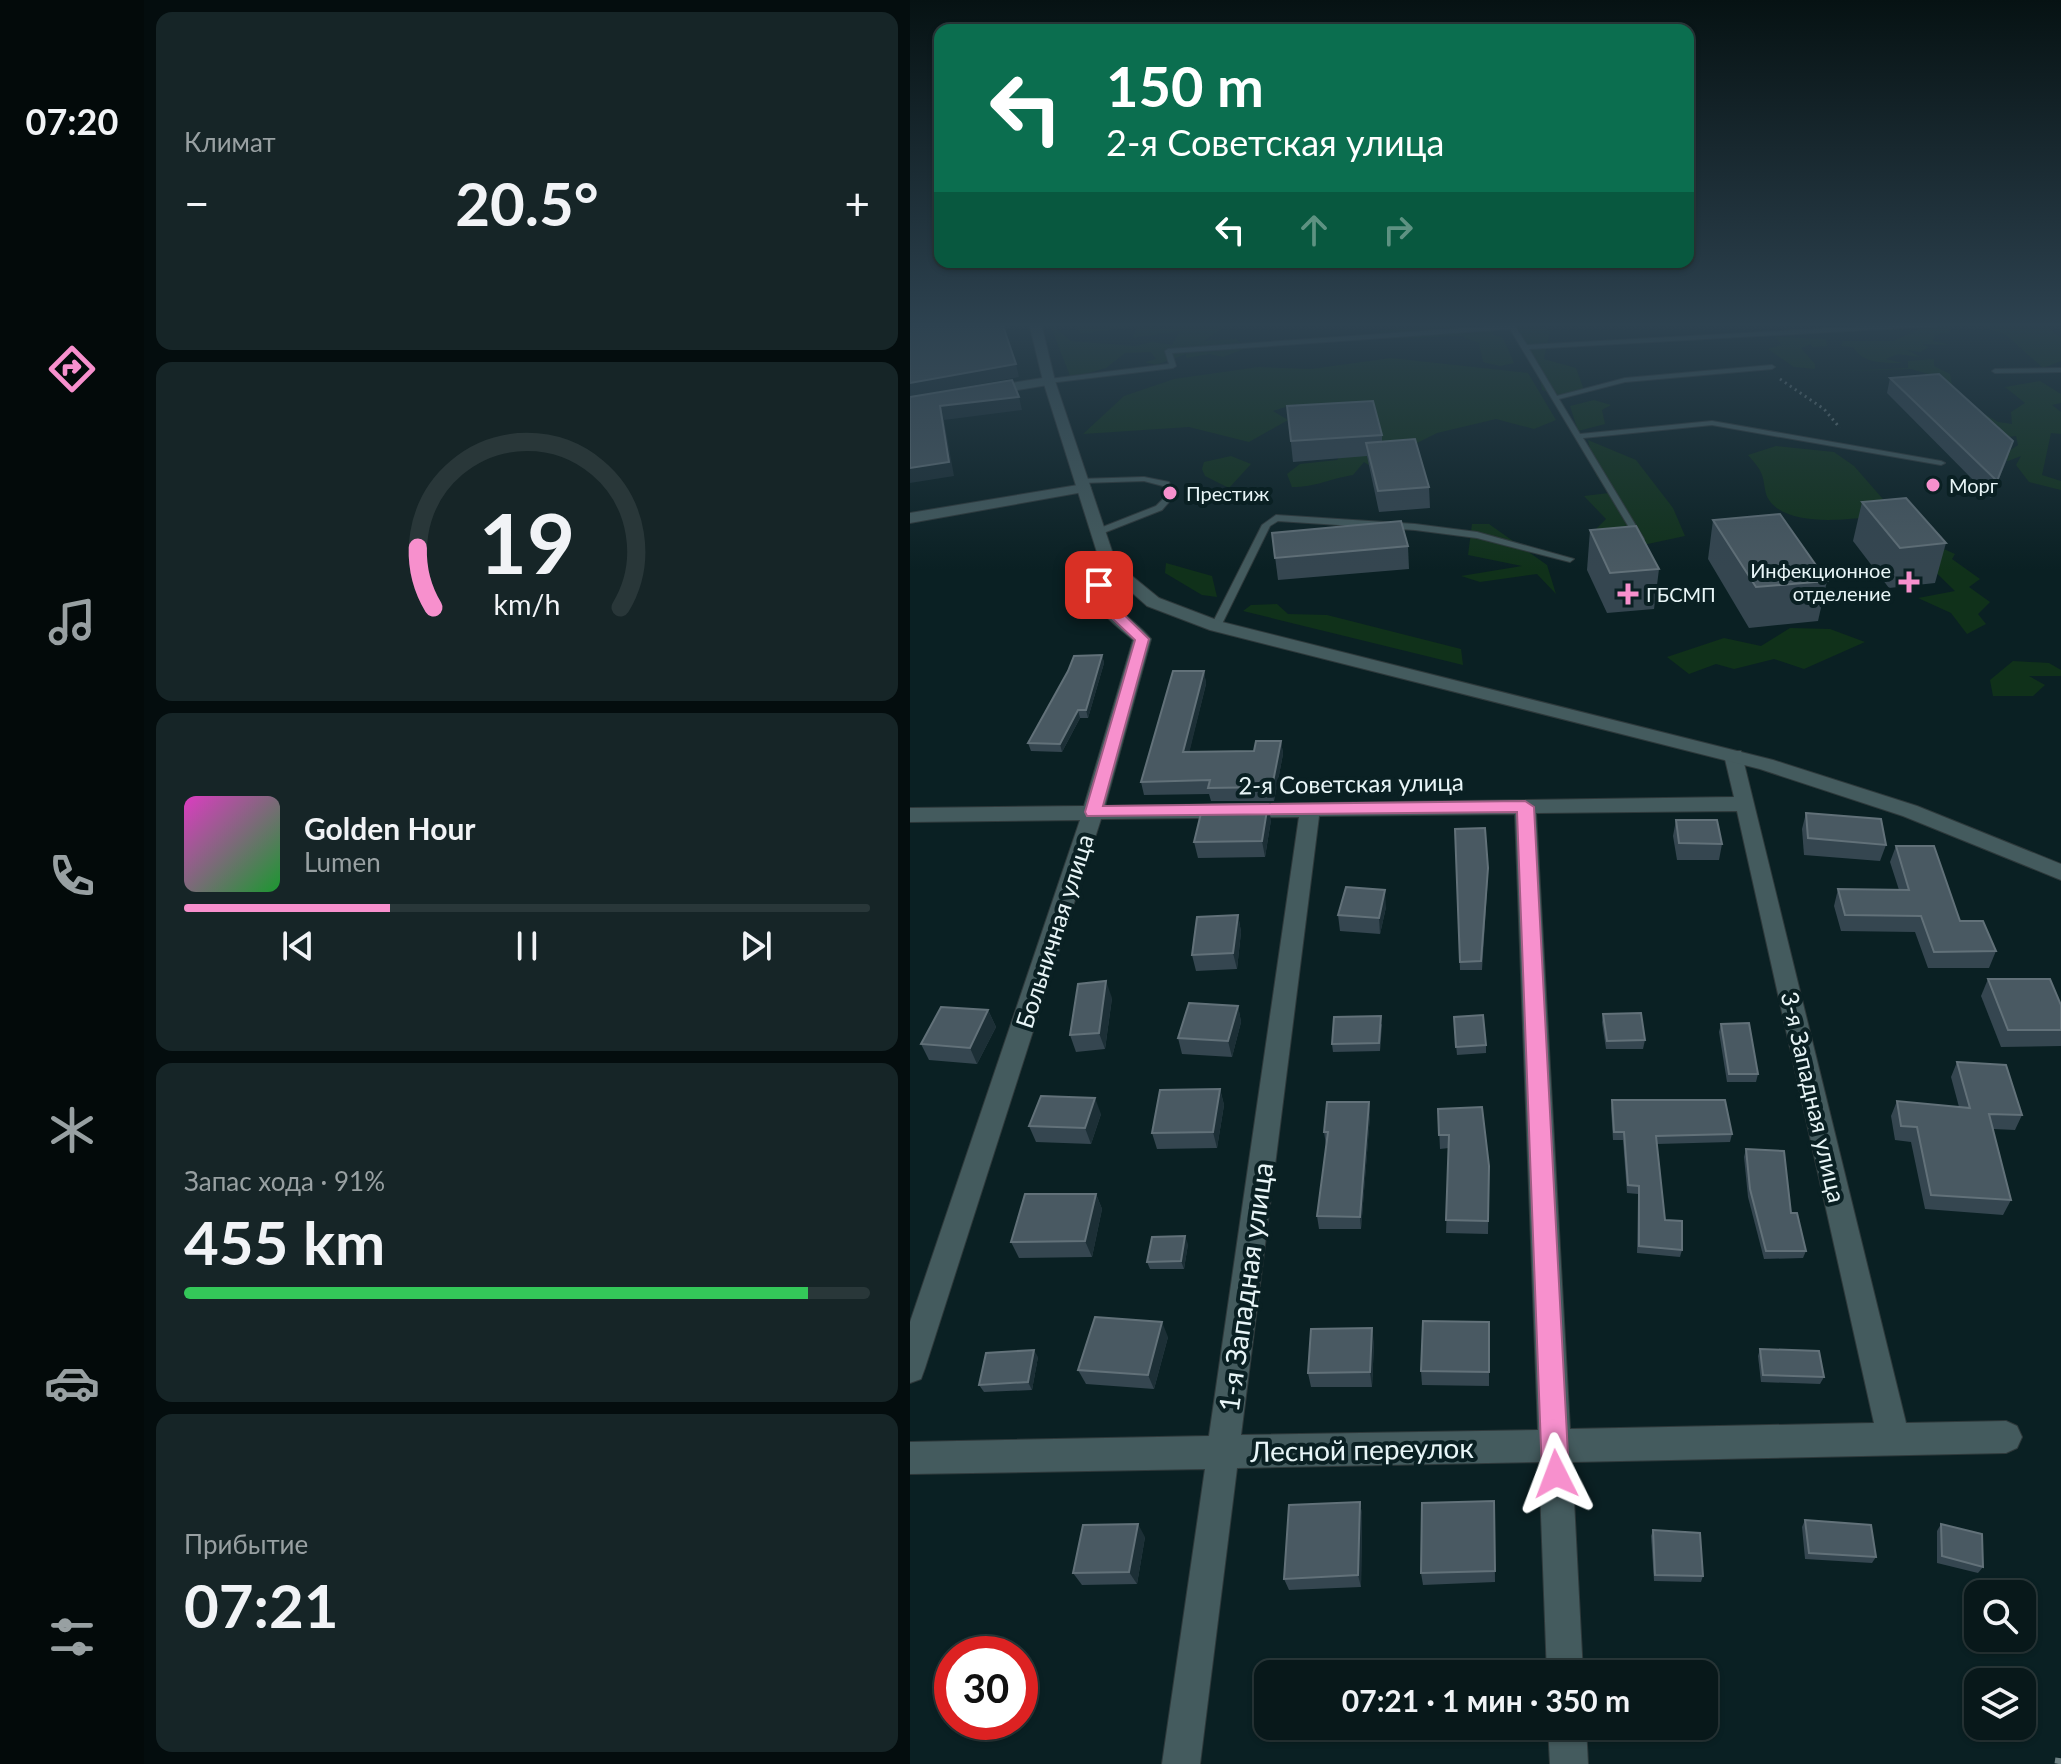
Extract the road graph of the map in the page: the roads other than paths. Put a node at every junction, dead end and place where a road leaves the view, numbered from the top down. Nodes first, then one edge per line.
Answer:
1 (1057, 405) edge
2 (1560, 405) edge
3 (1578, 436) junction
4 (1941, 463) dead end
5 (1083, 484) junction
6 (910, 518) edge
7 (1098, 532) junction
8 (1648, 552) edge
9 (1570, 559) dead end
10 (1109, 565) junction
11 (1216, 626) junction
12 (1734, 755) junction
13 (1745, 804) junction
14 (1525, 807) junction
15 (1310, 809) junction
16 (1093, 812) junction
17 (910, 815) edge
18 (2061, 872) edge
19 (910, 1368) edge
20 (2006, 1437) dead end
21 (1894, 1439) junction
22 (1555, 1445) junction
23 (1223, 1451) junction
24 (910, 1458) edge
25 (1564, 1660) edge
26 (1568, 1740) edge
27 (1181, 1764) edge
28 (1569, 1764) edge

1 - 5 street, Больничная улица
2 - 3 lane
3 - 4 lane
3 - 8 lane
5 - 6 street
5 - 7 street, Больничная улица
5 - 7 lane
7 - 10 street, Больничная улица
9 - 11 lane
10 - 11 street
10 - 16 street, Больничная улица
11 - 12 street
12 - 13 street, 3-я Западная улица
12 - 18 street
13 - 14 street, 2-я Советская улица
13 - 21 street, 3-я Западная улица
14 - 15 street, 2-я Советская улица
14 - 22 street
15 - 16 street, 2-я Советская улица
15 - 23 street, 1-я Западная улица
16 - 17 street, 2-я Советская улица
16 - 19 street, Больничная улица
20 - 21 street, Лесной переулок
21 - 22 street, Лесной переулок
22 - 23 street, Лесной переулок
22 - 25 street
23 - 24 street, Лесной переулок
23 - 27 street, 1-я Западная улица
26 - 28 street

